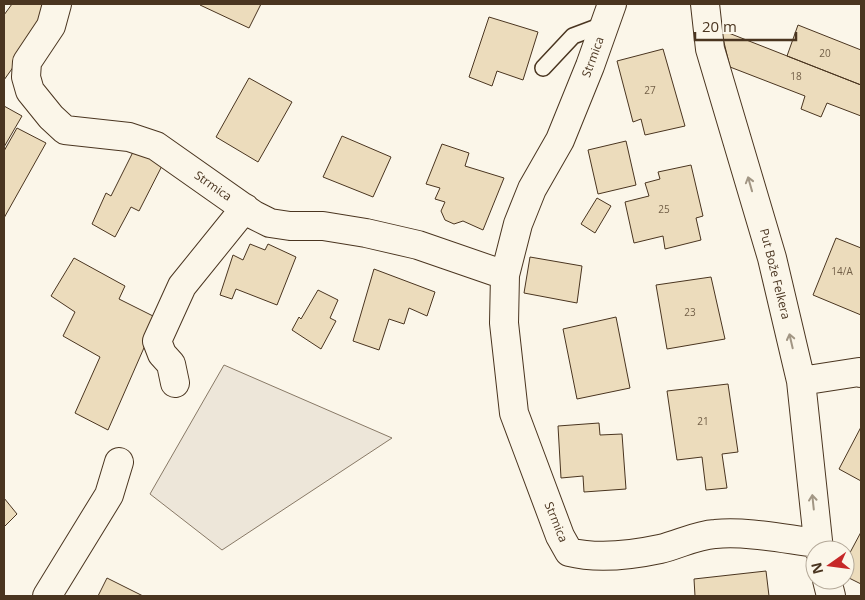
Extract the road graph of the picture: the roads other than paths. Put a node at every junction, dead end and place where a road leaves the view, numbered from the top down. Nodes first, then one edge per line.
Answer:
1 (57, 4) edge
2 (705, 4) edge
3 (608, 14) edge
4 (543, 68) dead end
5 (245, 208) junction
6 (505, 275) junction
7 (861, 373) edge
8 (801, 381) junction
9 (175, 384) dead end
10 (119, 462) dead end
11 (817, 540) edge
12 (805, 544) edge
13 (47, 596) edge

1 - 5 street, Strmica
8 -> 2 street, Put Bože Felkera
3 - 4 lane
3 - 6 street, Strmica
5 - 6 street, Strmica
5 - 9 street
6 - 12 street, Strmica
7 - 8 street
11 -> 8 street, Put Bože Felkera
10 - 13 street

